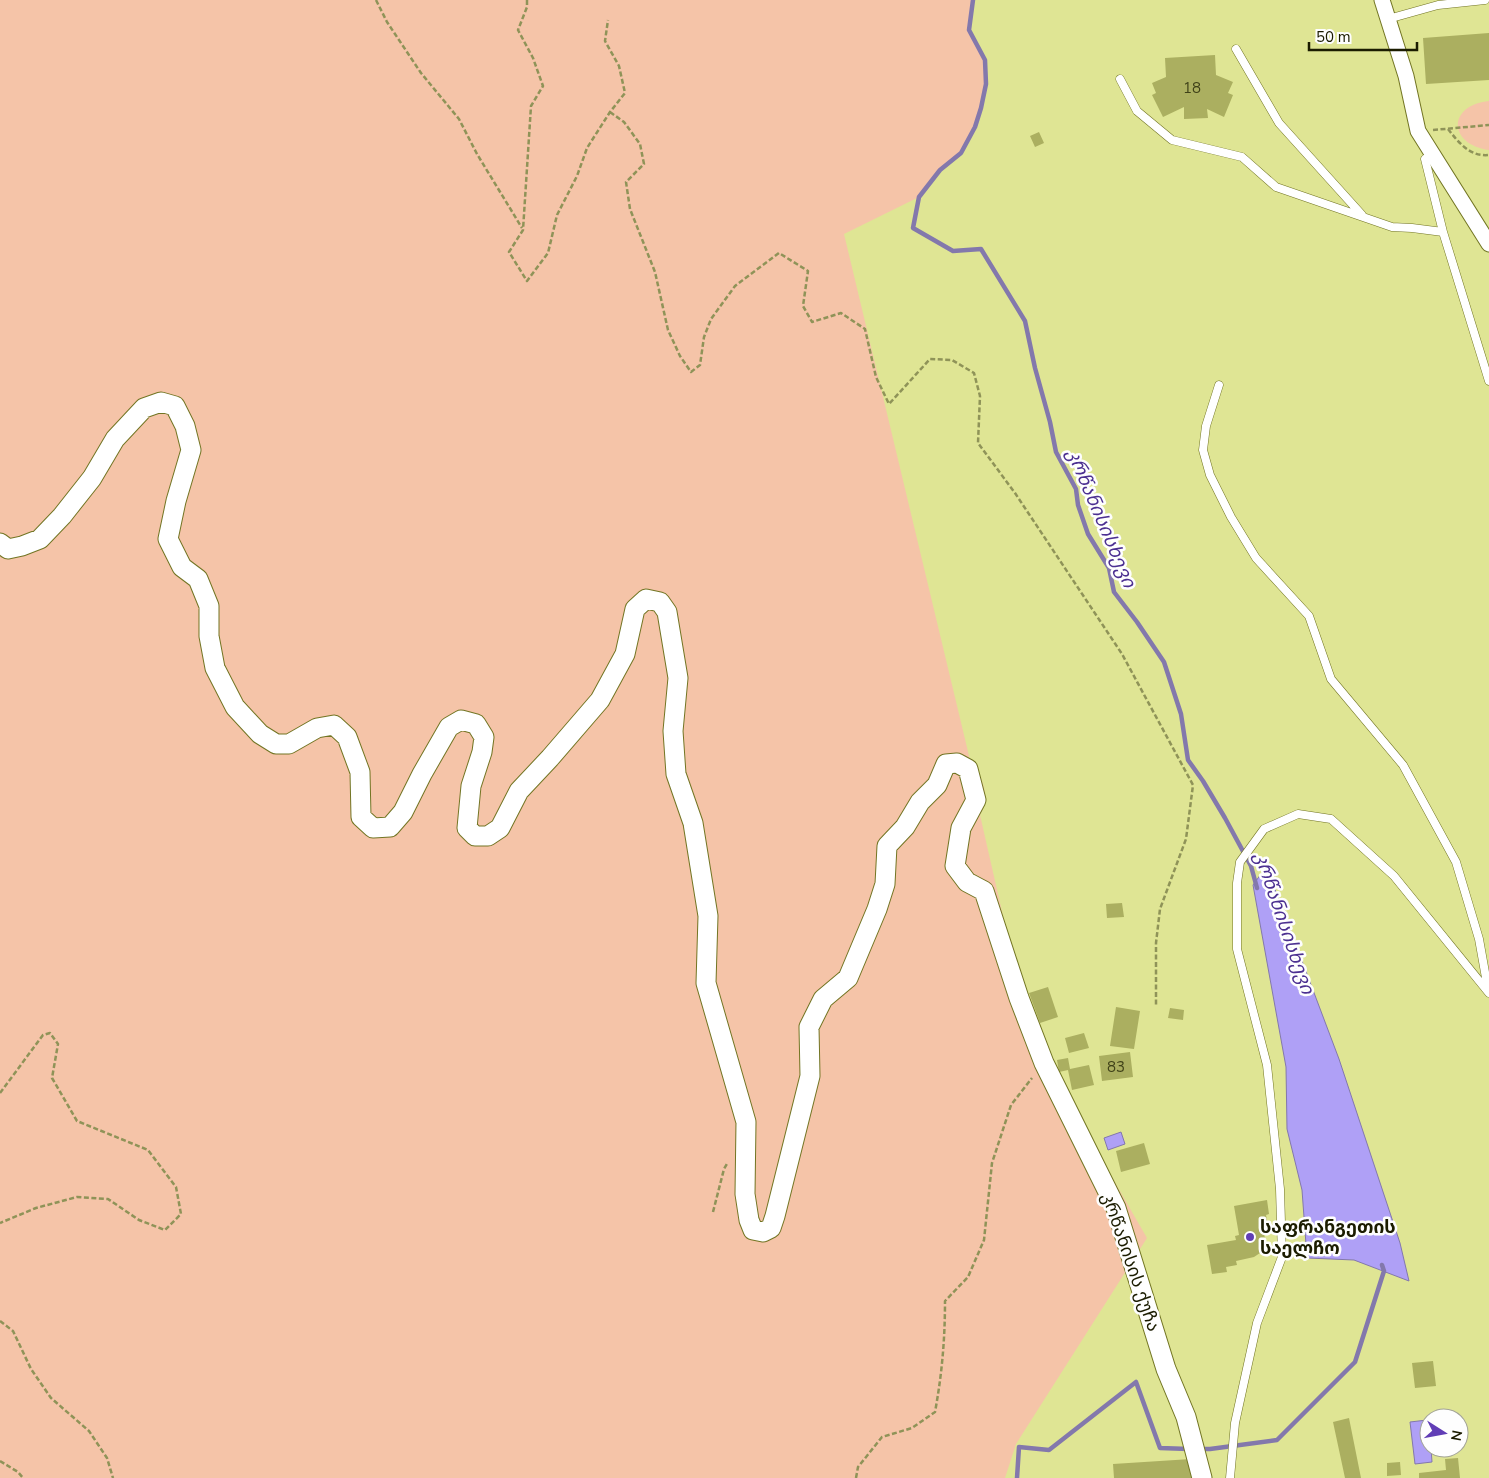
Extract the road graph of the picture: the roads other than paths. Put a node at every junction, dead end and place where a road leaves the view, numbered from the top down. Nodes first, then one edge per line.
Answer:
1 (1382, 0) edge
2 (1485, 0) edge
3 (1388, 19) junction
4 (1236, 49) dead end
5 (1120, 79) dead end
6 (1433, 154) junction
7 (1364, 216) junction
8 (1443, 232) junction
9 (1489, 243) edge
10 (1489, 381) edge
11 (1219, 385) dead end
12 (0, 543) edge
13 (1488, 992) edge
14 (1201, 1475) edge
15 (1230, 1478) edge

1 - 3 street
2 - 3 lane
3 - 6 street
4 - 7 lane
5 - 7 lane
6 - 8 lane
6 - 9 street
7 - 8 lane
8 - 10 lane
11 - 13 lane
12 - 14 street, კრწანისის ქუჩა
13 - 15 lane

